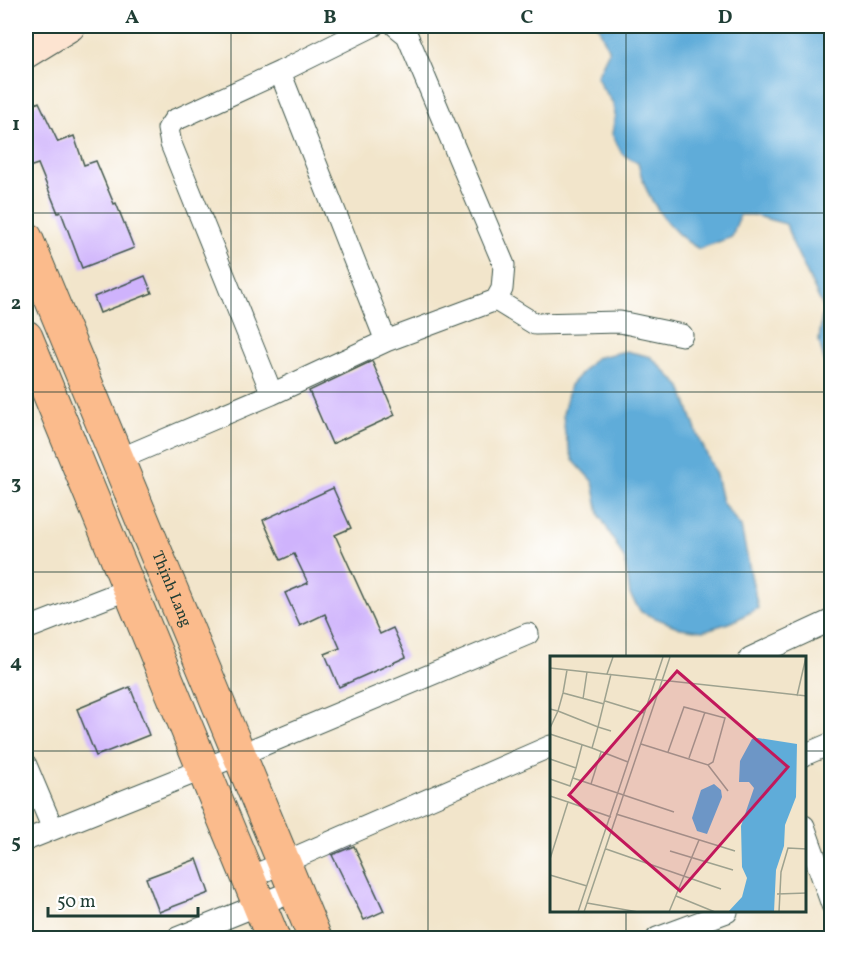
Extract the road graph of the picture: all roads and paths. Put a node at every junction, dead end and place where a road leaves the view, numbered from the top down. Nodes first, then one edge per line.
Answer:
1 (70, 26) edge
2 (373, 26) edge
3 (396, 26) edge
4 (26, 54) edge
5 (279, 72) junction
6 (26, 238) edge
7 (496, 300) junction
8 (682, 335) dead end
9 (26, 337) edge
10 (386, 341) junction
11 (272, 394) junction
12 (117, 460) junction
13 (129, 589) junction
14 (831, 620) edge
15 (26, 628) edge
16 (528, 634) dead end
17 (754, 656) edge
18 (831, 743) edge
19 (550, 746) edge
20 (806, 754) edge
21 (239, 755) junction
22 (26, 765) edge
23 (203, 770) junction
24 (53, 829) junction
25 (806, 832) edge
26 (26, 840) edge
27 (819, 874) edge
28 (289, 877) junction
29 (253, 892) junction
30 (831, 905) edge
31 (724, 913) edge
32 (177, 939) edge
33 (273, 939) edge
34 (315, 939) edge
35 (657, 939) edge

1 - 4 street
2 - 5 street
3 - 7 street
5 - 10 street
5 - 11 street
6 - 12 main road, Thịnh Lang
7 - 8 street
7 - 10 street
9 - 13 main road
10 - 11 street
11 - 12 street
12 - 21 main road, Thịnh Lang
13 - 15 street
13 - 23 main road
14 - 17 street
16 - 21 street
18 - 20 street
19 - 28 street
21 - 23 street
21 - 28 main road, Thịnh Lang
22 - 24 street
23 - 24 street
23 - 29 main road
24 - 26 street
25 - 27 street
27 - 30 street
28 - 29 street
28 - 29 street
28 - 34 main road, Thịnh Lang
29 - 32 street
29 - 33 main road
31 - 35 street

